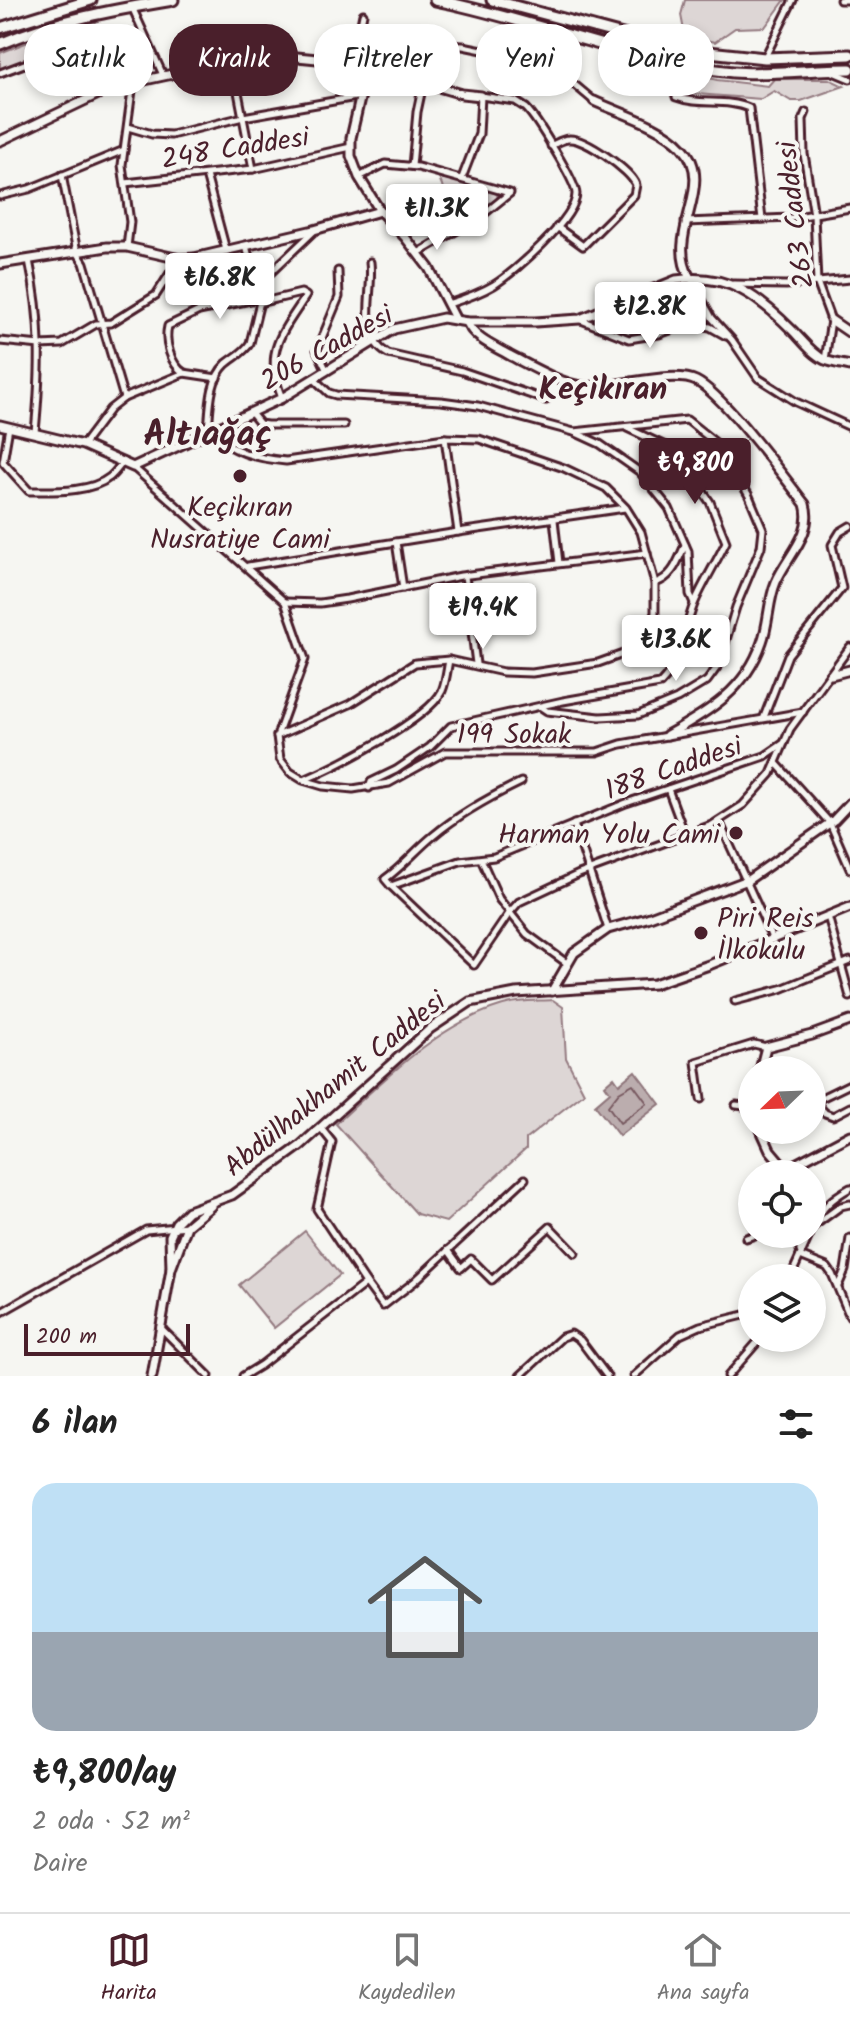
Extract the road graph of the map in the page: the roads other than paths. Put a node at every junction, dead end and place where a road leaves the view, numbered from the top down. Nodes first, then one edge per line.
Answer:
1 (91, 0) edge
2 (173, 0) edge
3 (435, 0) edge
4 (492, 0) edge
5 (793, 0) edge
6 (840, 0) edge
7 (850, 0) edge
8 (132, 7) junction
9 (363, 14) dead end
10 (361, 24) edge
11 (0, 28) edge
12 (598, 41) edge
13 (0, 44) edge
14 (460, 46) edge
15 (850, 55) edge
16 (765, 58) junction
17 (24, 64) edge
18 (714, 68) edge
19 (827, 69) junction
20 (850, 69) edge
21 (0, 73) edge
22 (169, 74) edge
23 (163, 75) junction
24 (153, 77) edge
25 (850, 79) edge
26 (94, 96) edge
27 (129, 96) edge
28 (239, 96) edge
29 (362, 96) joint
30 (421, 96) edge
31 (481, 96) joint
32 (676, 96) edge
33 (594, 101) joint
34 (806, 112) dead end
35 (243, 117) junction
36 (128, 127) junction
37 (0, 141) edge
38 (551, 146) junction
39 (351, 147) junction
40 (124, 150) junction
41 (412, 166) junction
42 (253, 169) junction
43 (62, 175) junction
44 (206, 175) junction
45 (359, 177) junction
46 (462, 178) junction
47 (125, 183) junction
48 (0, 196) edge
49 (850, 208) edge
50 (380, 211) junction
51 (814, 215) junction
52 (762, 219) junction
53 (685, 222) junction
54 (557, 227) junction
55 (314, 230) junction
56 (246, 246) junction
57 (127, 247) junction
58 (226, 250) junction
59 (77, 252) junction
60 (418, 253) junction
61 (180, 259) junction
62 (29, 260) junction
63 (370, 262) dead end
64 (0, 264) edge
65 (338, 271) dead end
66 (690, 278) junction
67 (850, 279) edge
68 (817, 282) junction
69 (733, 284) junction
70 (259, 301) junction
71 (448, 304) junction
72 (580, 319) junction
73 (456, 320) junction
74 (831, 320) junction
75 (467, 322) junction
76 (102, 324) junction
77 (850, 333) edge
78 (732, 340) junction
79 (0, 341) edge
80 (374, 341) junction
81 (40, 345) junction
82 (825, 360) junction
83 (850, 366) edge
84 (327, 371) junction
85 (184, 373) junction
86 (217, 378) junction
87 (314, 379) junction
88 (124, 398) junction
89 (282, 398) junction
90 (546, 400) dead end
91 (251, 412) junction
92 (0, 425) edge
93 (344, 425) dead end
94 (9, 427) junction
95 (850, 427) edge
96 (627, 428) junction
97 (208, 431) junction
98 (35, 432) junction
99 (574, 432) junction
100 (445, 438) junction
101 (83, 445) junction
102 (123, 462) junction
103 (133, 467) junction
104 (626, 508) junction
105 (554, 520) junction
106 (850, 526) edge
107 (458, 532) junction
108 (396, 542) junction
109 (686, 544) junction
110 (647, 553) junction
111 (559, 563) junction
112 (247, 566) junction
113 (465, 576) junction
114 (655, 583) junction
115 (403, 588) junction
116 (285, 602) junction
117 (694, 604) junction
118 (850, 647) edge
119 (449, 660) junction
120 (476, 664) junction
121 (850, 670) edge
122 (831, 675) junction
123 (541, 707) junction
124 (803, 712) junction
125 (764, 718) junction
126 (667, 735) junction
127 (277, 736) junction
128 (784, 742) junction
129 (776, 763) junction
130 (303, 780) junction
131 (521, 782) dead end
132 (369, 788) junction
133 (668, 789) junction
134 (850, 803) edge
135 (719, 821) junction
136 (830, 823) junction
137 (574, 824) junction
138 (685, 835) junction
139 (850, 842) edge
140 (839, 845) junction
141 (481, 859) junction
142 (850, 869) edge
143 (589, 871) junction
144 (748, 880) junction
145 (391, 886) junction
146 (850, 907) edge
147 (510, 912) junction
148 (828, 916) junction
149 (608, 929) junction
150 (773, 940) junction
151 (850, 961) edge
152 (568, 964) junction
153 (841, 965) junction
154 (552, 991) junction
155 (850, 997) edge
156 (735, 1001) dead end
157 (850, 1021) edge
158 (766, 1047) junction
159 (764, 1056) edge
160 (850, 1084) edge
161 (826, 1096) edge
162 (701, 1099) dead end
163 (850, 1107) edge
164 (826, 1113) edge
165 (320, 1127) junction
166 (850, 1135) edge
167 (806, 1160) edge
168 (525, 1179) dead end
169 (850, 1188) edge
170 (215, 1203) junction
171 (850, 1204) edge
172 (826, 1205) edge
173 (188, 1211) junction
174 (826, 1218) edge
175 (190, 1222) junction
176 (173, 1227) junction
177 (850, 1238) edge
178 (800, 1248) edge
179 (804, 1248) edge
180 (448, 1250) junction
181 (575, 1253) dead end
182 (800, 1256) junction
183 (796, 1264) edge
184 (171, 1269) junction
185 (366, 1283) junction
186 (838, 1287) junction
187 (0, 1313) edge
188 (738, 1316) edge
189 (850, 1317) edge
190 (160, 1326) junction
191 (749, 1352) edge
192 (152, 1376) edge
193 (209, 1376) edge
194 (243, 1376) edge
195 (520, 1376) edge
196 (607, 1376) edge
197 (634, 1376) edge
198 (728, 1376) edge

1 - 11 highway
2 - 8 highway
3 - 12 highway
4 - 16 highway
5 - 16 street
6 - 7 street
8 - 13 highway
8 - 23 street
9 - 10 street
14 - 33 street
15 - 16 highway
17 - 21 street
18 - 19 highway
19 - 20 highway
19 - 25 street
22 - 23 street
23 - 24 street
26 - 37 street
27 - 36 street
28 - 35 street
29 - 35 street
29 - 39 street
30 - 41 street
31 - 38 street
31 - 46 street
32 - 52 street
33 - 53 street
34 - 51 street, 263 Caddesi
35 - 36 street
35 - 42 street
36 - 40 street
38 - 54 street
38 - 54 street
39 - 42 street, 248 Caddesi
39 - 45 street
40 - 43 street
40 - 47 street
41 - 45 street
41 - 46 street
42 - 44 street, 248 Caddesi
43 - 48 street
43 - 59 street
44 - 47 street, 248 Caddesi
44 - 58 street
45 - 50 street
46 - 60 street
47 - 57 street
49 - 51 street
50 - 55 street
50 - 60 street
51 - 52 street
51 - 68 street, 263 Caddesi
52 - 53 street
53 - 66 street
54 - 71 street
55 - 56 street
55 - 70 street
56 - 58 street
56 - 70 street
57 - 59 street
57 - 61 street
58 - 61 street
59 - 62 street
59 - 76 street
60 - 71 street
61 - 76 street
62 - 64 street
62 - 81 street
63 - 80 street
65 - 84 street
66 - 69 street, 206 Caddesi
66 - 72 street, 206 Caddesi
66 - 78 street
67 - 68 street
68 - 69 street
68 - 74 street, 263 Caddesi
69 - 82 street, 206 Caddesi
70 - 85 street
70 - 86 street
70 - 89 street
71 - 73 street
72 - 75 street, 206 Caddesi
72 - 78 street
73 - 75 street, 206 Caddesi
73 - 80 street, 206 Caddesi
74 - 77 street
74 - 82 street, 263 Caddesi
75 - 126 street
76 - 81 street
76 - 88 street
78 - 95 street
79 - 81 street
80 - 84 street, 206 Caddesi
80 - 90 street
81 - 98 street
82 - 83 street, 206 Caddesi
84 - 87 street, 206 Caddesi
85 - 86 street
85 - 88 street
86 - 97 street
87 - 89 street, 206 Caddesi
87 - 99 street
88 - 101 street
89 - 91 street, 206 Caddesi
91 - 93 street
91 - 97 street, 206 Caddesi
92 - 94 street
94 - 98 street
94 - 102 street
96 - 99 street
96 - 117 street
96 - 123 street
97 - 100 street
97 - 103 street, 206 Caddesi
98 - 101 street
99 - 109 street
100 - 104 street
100 - 107 street
101 - 102 street
102 - 103 street
103 - 112 street
104 - 105 street
104 - 110 street
105 - 107 street
105 - 111 street
106 - 125 street
107 - 108 street
108 - 112 street
108 - 115 street
109 - 114 street
109 - 117 street
110 - 111 street
110 - 114 street
111 - 113 street
112 - 116 street
113 - 115 street
113 - 120 street
114 - 120 street
115 - 116 street
116 - 127 street
117 - 123 street
118 - 122 street
119 - 120 street
119 - 127 street
119 - 130 street
121 - 122 street
122 - 124 street
123 - 132 street
124 - 125 street, 199 Sokak
124 - 128 street
125 - 126 street, 199 Sokak
126 - 132 street, 199 Sokak
127 - 130 street
128 - 129 street
128 - 133 street, 188 Caddesi
129 - 135 street
129 - 136 street
130 - 132 street, 199 Sokak
131 - 145 street
133 - 137 street, 188 Caddesi
133 - 138 street
134 - 136 street
135 - 138 street
135 - 144 street
136 - 140 street
136 - 144 street
137 - 141 street, 188 Caddesi
137 - 143 street
138 - 143 street
139 - 140 street
140 - 142 street
141 - 145 street, 188 Caddesi
141 - 147 street
143 - 147 street
143 - 149 street
144 - 149 street
144 - 150 street
145 - 147 street
146 - 148 street, Abdülhakhamit Caddesi
147 - 152 street
148 - 150 street, Abdülhakhamit Caddesi
148 - 153 street
149 - 152 street
150 - 154 street, Abdülhakhamit Caddesi
151 - 153 street
152 - 154 street
153 - 155 street
153 - 156 street
154 - 165 street, Abdülhakhamit Caddesi
157 - 158 street
158 - 159 street
158 - 162 street
160 - 161 street
163 - 164 street
165 - 170 street, Abdülhakhamit Caddesi
165 - 185 street
166 - 167 street
168 - 180 street
169 - 172 street
170 - 173 street, Abdülhakhamit Caddesi
170 - 175 street, Abdülhakhamit Caddesi
171 - 174 street
173 - 175 street
173 - 176 street
175 - 176 street
175 - 184 street
176 - 184 street
176 - 187 street
177 - 186 street
178 - 182 street
179 - 182 street
180 - 181 street
180 - 185 street
182 - 183 street
182 - 186 street
184 - 190 street
185 - 194 street
186 - 189 street
188 - 197 street
190 - 192 street
190 - 193 street
191 - 198 street
195 - 196 street

